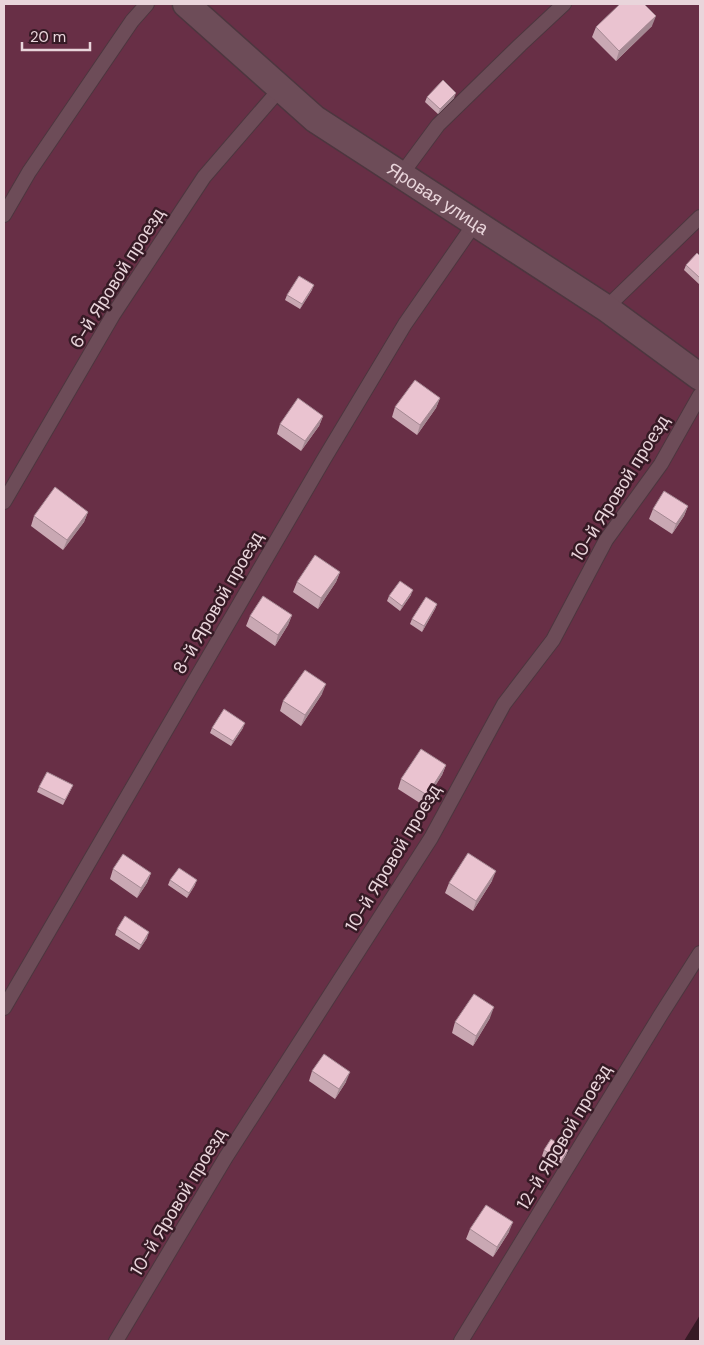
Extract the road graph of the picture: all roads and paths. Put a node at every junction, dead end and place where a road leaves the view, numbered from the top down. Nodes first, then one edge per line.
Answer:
1 (147, 4) edge
2 (186, 4) edge
3 (564, 4) edge
4 (280, 89) junction
5 (401, 175) junction
6 (4, 215) edge
7 (700, 217) edge
8 (475, 223) junction
9 (606, 308) junction
10 (700, 377) edge
11 (700, 395) edge
12 (4, 502) edge
13 (700, 953) edge
14 (4, 1008) edge
15 (116, 1341) edge
16 (461, 1341) edge

1 - 6 lane
2 - 4 street, Яровая улица
3 - 5 lane
4 - 5 street, Яровая улица
4 - 12 lane, 6-й Яровой проезд
5 - 8 street, Яровая улица
7 - 9 lane
8 - 9 street, Яровая улица
8 - 14 lane, 8-й Яровой проезд
9 - 10 street, Яровая улица
11 - 15 lane, 10-й Яровой проезд
13 - 16 lane, 12-й Яровой проезд

